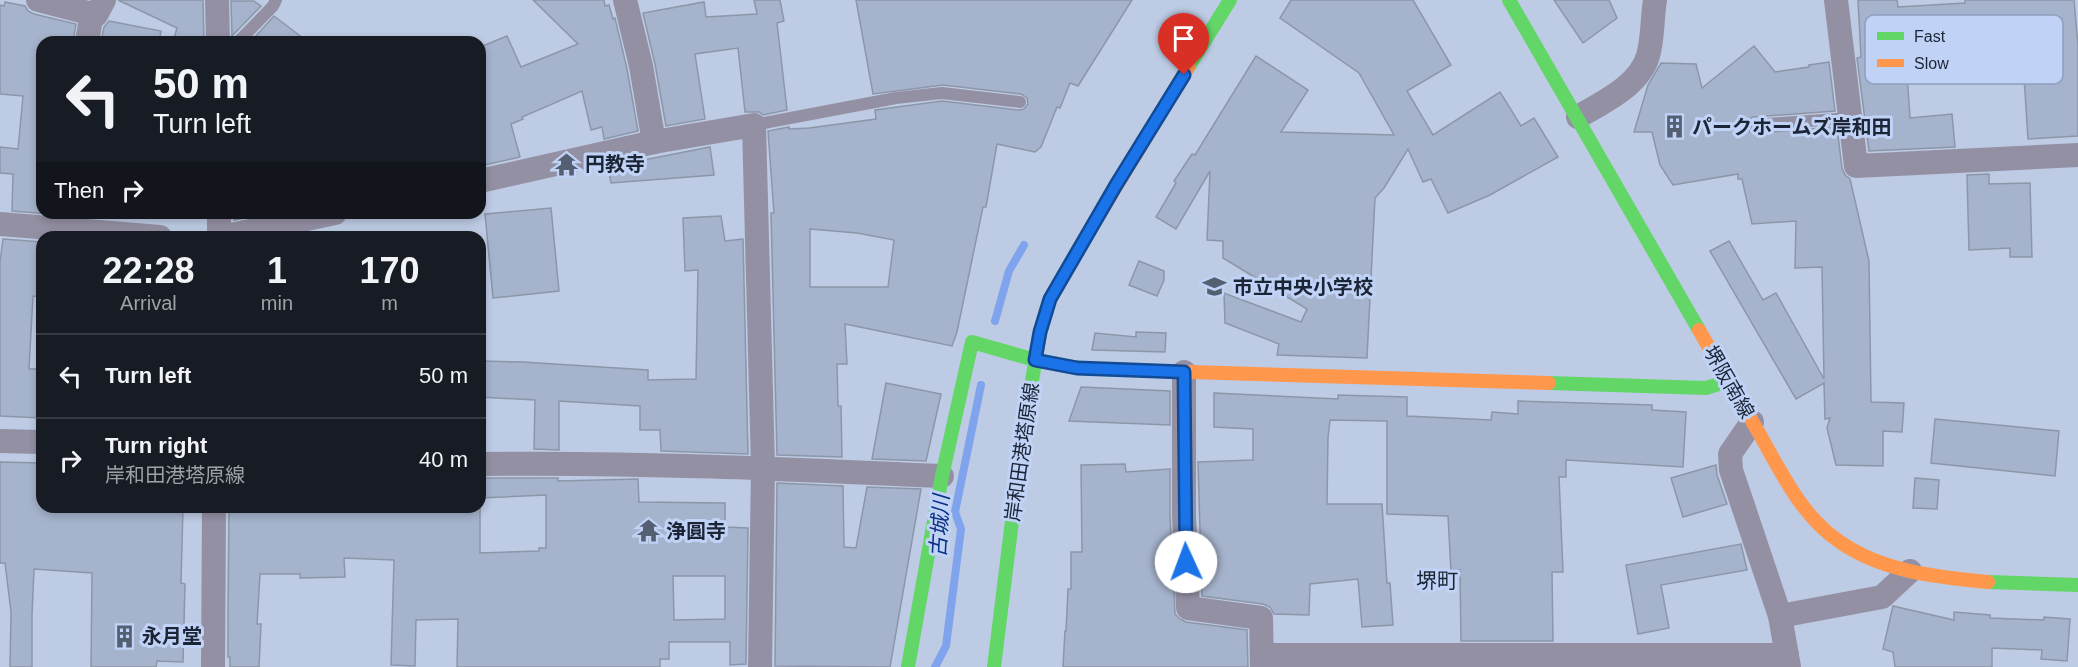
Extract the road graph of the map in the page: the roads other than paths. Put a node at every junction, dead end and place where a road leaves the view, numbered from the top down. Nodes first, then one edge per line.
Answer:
1 (38, 0) edge
2 (217, 0) edge
3 (276, 0) edge
4 (625, 0) edge
5 (1230, 0) edge
6 (1509, 0) edge
7 (1654, 0) edge
8 (1836, 0) edge
9 (98, 7) edge
10 (89, 36) edge
11 (218, 36) edge
12 (244, 36) edge
13 (1020, 102) dead end
14 (1578, 117) junction
15 (1850, 118) junction
16 (754, 125) junction
17 (1755, 125) dead end
18 (654, 142) junction
19 (2078, 155) edge
20 (486, 180) edge
21 (306, 219) edge
22 (60, 221) edge
23 (0, 224) edge
24 (122, 231) edge
25 (249, 231) edge
26 (1035, 360) junction
27 (1184, 372) junction
28 (1728, 381) junction
29 (1752, 422) junction
30 (0, 441) edge
31 (36, 442) edge
32 (486, 464) edge
33 (763, 467) junction
34 (942, 476) junction
35 (214, 513) edge
36 (1910, 571) junction
37 (2078, 585) edge
38 (1780, 616) junction
39 (1263, 661) edge
40 (1788, 661) edge
41 (213, 667) edge
42 (760, 667) edge
43 (908, 667) edge
44 (994, 667) edge

1 - 9 street
2 - 11 street
3 - 12 lane
4 - 18 street
5 - 26 main road, 岸和田港塔原線
6 - 14 main road, 堺阪南線
7 - 14 street
8 - 15 street
9 - 10 street
13 - 16 lane
14 - 28 main road, 堺阪南線
15 - 17 lane
15 - 19 street
16 - 18 street
16 - 33 street
18 - 20 street
21 - 25 street
22 - 23 street
22 - 24 street
26 - 27 main road
26 - 34 main road
26 - 44 main road, 岸和田港塔原線
27 - 28 main road
27 - 39 street
28 - 29 main road, 堺阪南線
29 - 36 main road, 堺阪南線
29 - 38 street
30 - 31 street
32 - 33 street
33 - 34 street
33 - 42 street
34 - 43 main road
35 - 41 street
36 - 37 main road, 堺阪南線
36 - 38 street
38 - 40 street
39 - 40 street

